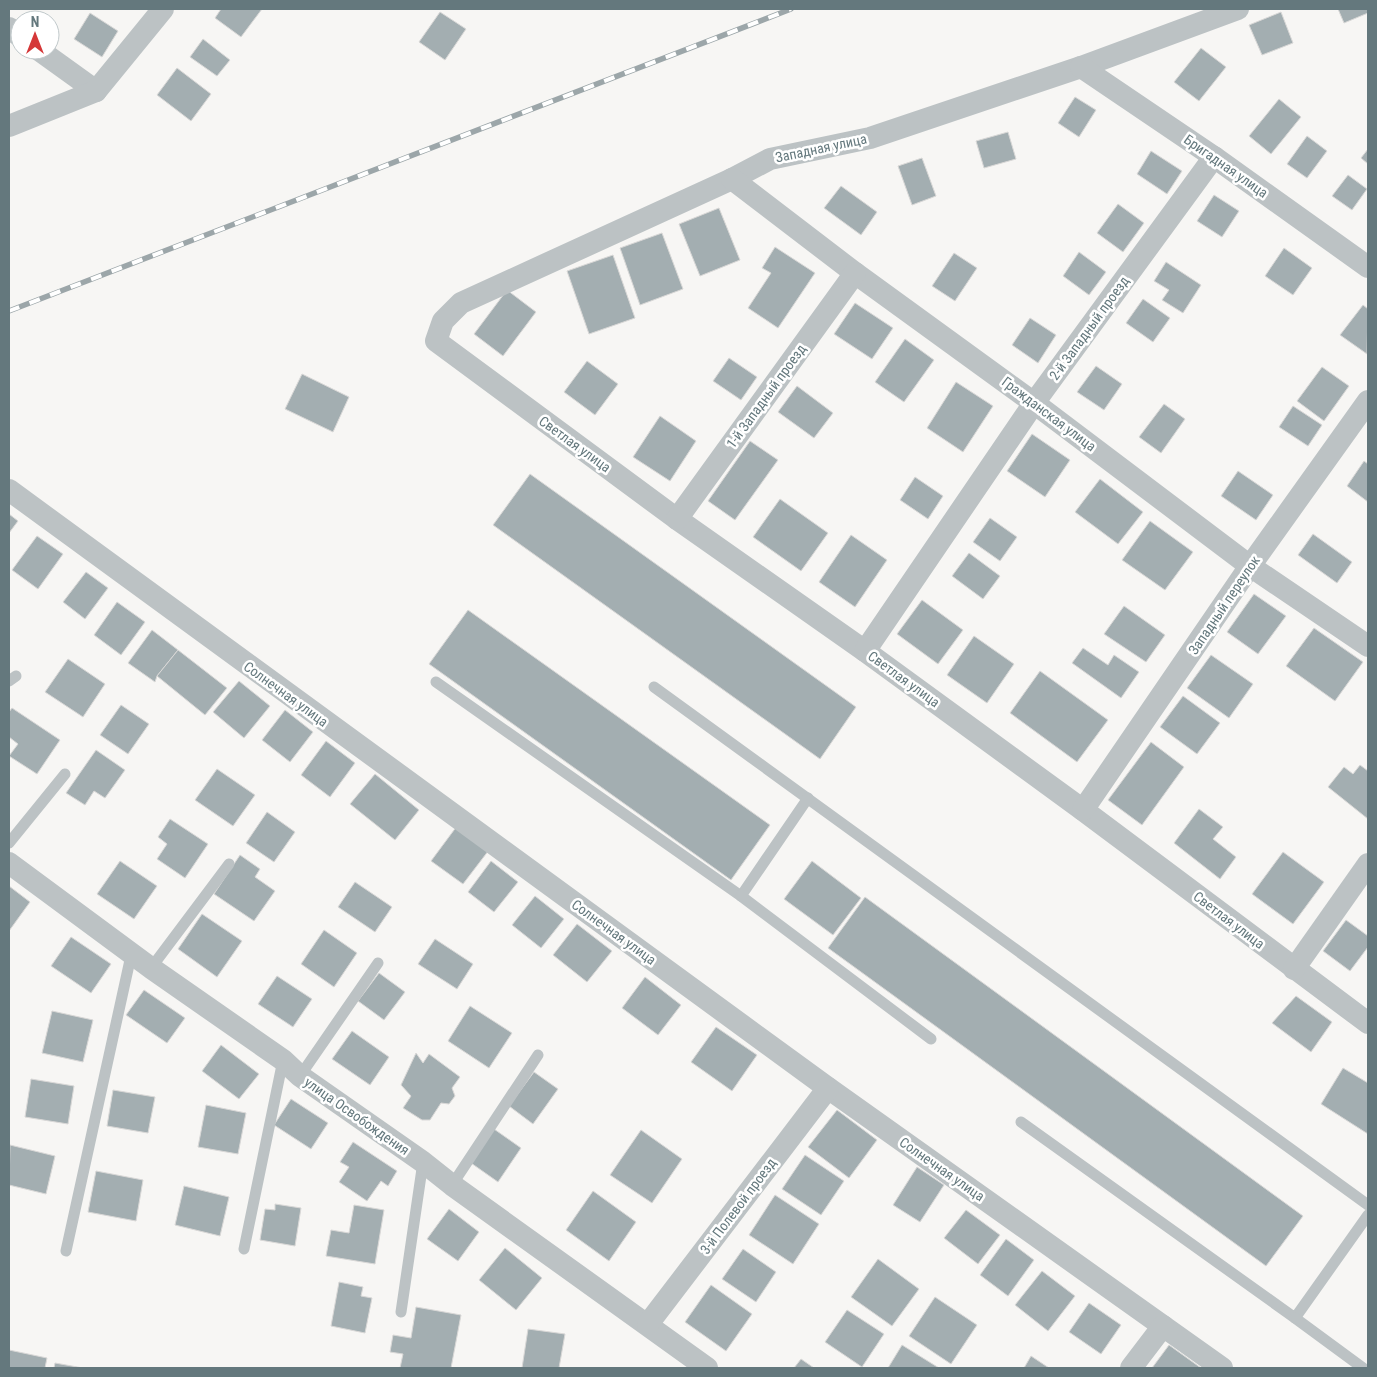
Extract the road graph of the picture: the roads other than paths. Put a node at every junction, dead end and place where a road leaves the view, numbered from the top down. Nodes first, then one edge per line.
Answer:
1 (164, 9) edge
2 (1238, 9) edge
3 (53, 60) edge
4 (1081, 67) junction
5 (96, 91) junction
6 (9, 126) edge
7 (1214, 157) junction
8 (732, 179) junction
9 (1368, 267) edge
10 (855, 274) junction
11 (436, 341) joint
12 (1368, 401) edge
13 (1034, 403) junction
14 (9, 490) edge
15 (677, 519) junction
16 (1250, 566) junction
17 (1368, 646) edge
18 (864, 651) junction
19 (436, 682) dead end
20 (654, 687) dead end
21 (65, 774) dead end
22 (808, 798) junction
23 (1083, 810) junction
24 (9, 843) edge
25 (9, 862) edge
26 (229, 864) dead end
27 (1368, 864) edge
28 (742, 896) junction
29 (132, 951) junction
30 (378, 963) dead end
31 (151, 968) junction
32 (1294, 969) junction
33 (1368, 1023) edge
34 (931, 1039) dead end
35 (538, 1056) dead end
36 (282, 1060) junction
37 (300, 1076) junction
38 (828, 1088) junction
39 (1021, 1122) dead end
40 (423, 1162) junction
41 (452, 1185) junction
42 (1368, 1205) edge
43 (1368, 1215) edge
44 (244, 1249) dead end
45 (66, 1251) dead end
46 (401, 1312) dead end
47 (1295, 1318) junction
48 (648, 1324) junction
49 (1163, 1326) junction
50 (708, 1368) edge
51 (1131, 1368) edge
52 (1222, 1368) edge
53 (1363, 1368) edge

1 - 5 street
2 - 4 street, Западная улица
3 - 5 street
4 - 7 street, Бригадная улица
4 - 8 street, Западная улица
5 - 6 street
7 - 9 street, Бригадная улица
7 - 13 street, 2-й Западный проезд
8 - 10 street, Гражданская улица
8 - 11 street, Западная улица
10 - 13 street, Гражданская улица
10 - 15 street, 1-й Западный проезд
11 - 15 street, Светлая улица
12 - 16 street, Западный переулок
13 - 16 street, Гражданская улица
13 - 18 street, 2-й Западный проезд
14 - 38 street, Солнечная улица
15 - 18 street, Светлая улица
16 - 17 street, Гражданская улица
16 - 23 street, Западный переулок
18 - 23 street, Светлая улица
19 - 28 lane
20 - 22 lane
21 - 24 lane
22 - 28 lane
22 - 42 lane
23 - 32 street, Светлая улица
25 - 29 street, улица Освобождения
26 - 31 lane
27 - 32 street
28 - 34 lane
29 - 31 street, улица Освобождения
29 - 45 lane
30 - 37 lane
31 - 36 street, улица Освобождения
32 - 33 street, Светлая улица
35 - 41 lane
36 - 37 street, улица Освобождения
36 - 44 lane
37 - 40 street, улица Освобождения
38 - 48 street, 3-й Полевой проезд
38 - 49 street, Солнечная улица
39 - 47 lane
40 - 41 street, улица Освобождения
40 - 46 lane
41 - 48 street, улица Освобождения
43 - 47 lane
47 - 53 lane
48 - 50 street, улица Освобождения
49 - 51 street
49 - 52 street, Солнечная улица

